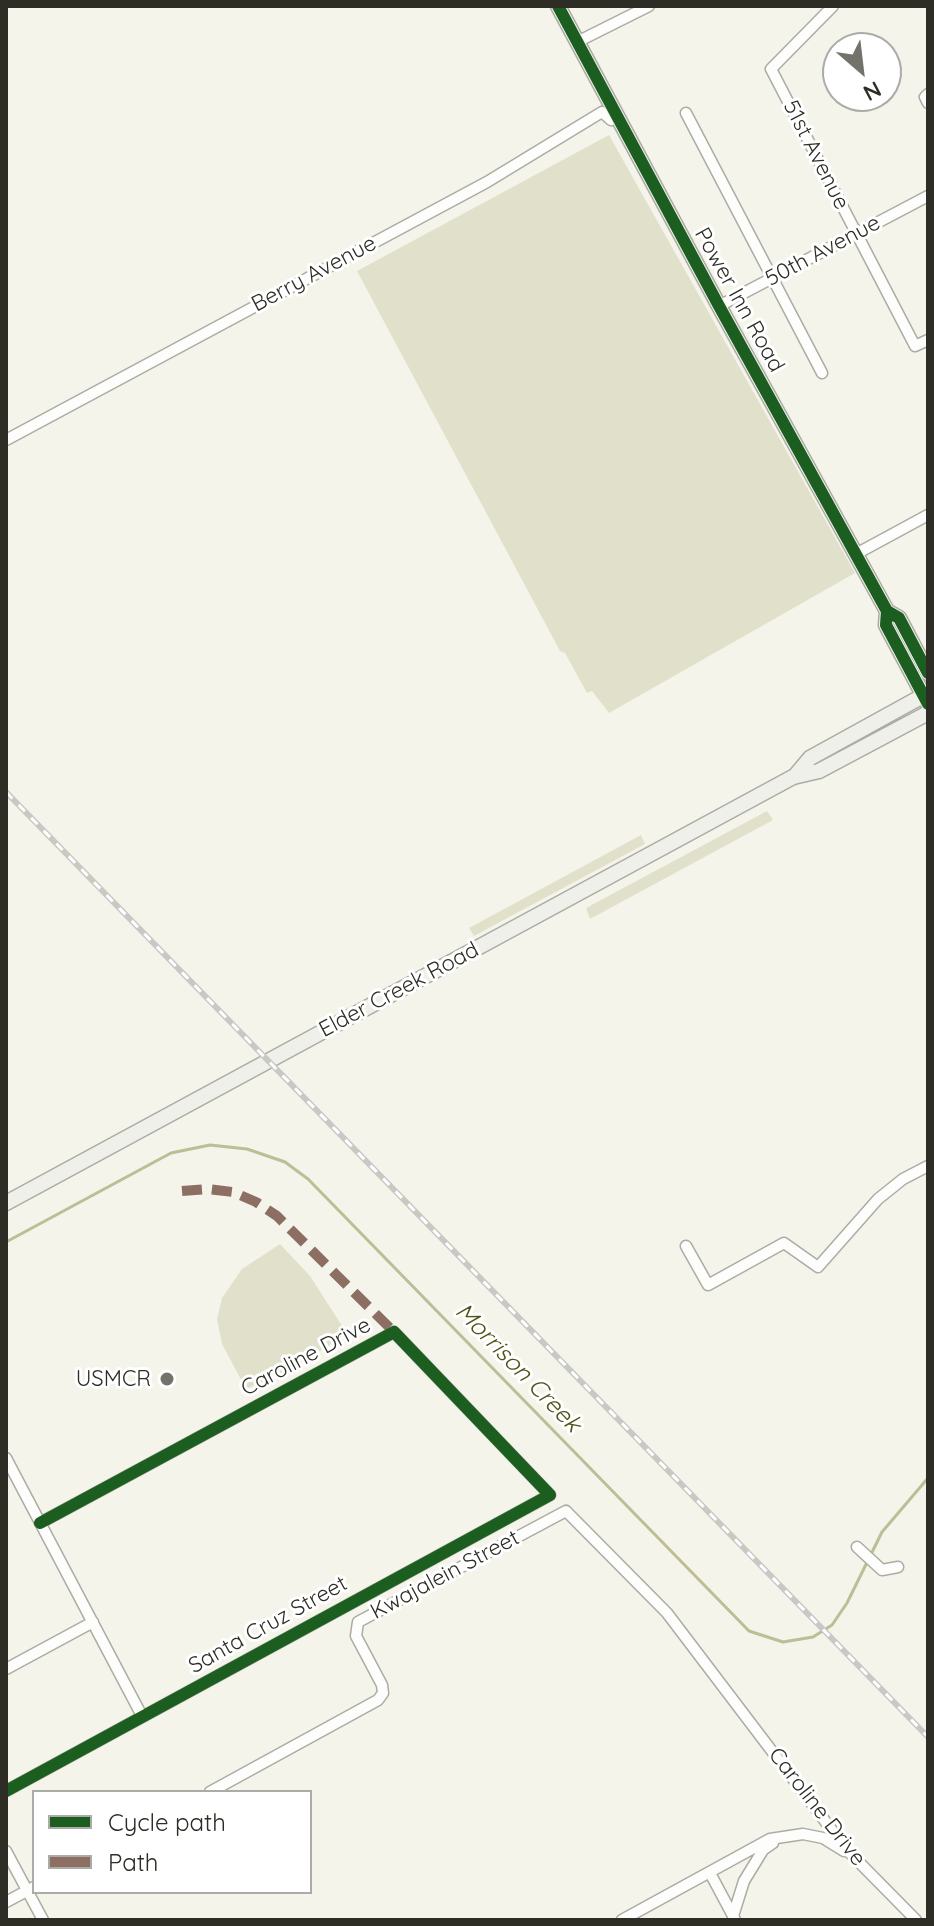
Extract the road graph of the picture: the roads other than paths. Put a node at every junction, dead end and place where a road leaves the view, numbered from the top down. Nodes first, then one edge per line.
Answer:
1 (558, 6) edge
2 (649, 6) edge
3 (833, 6) edge
4 (577, 42) junction
5 (928, 94) edge
6 (928, 103) edge
7 (686, 113) dead end
8 (617, 116) junction
9 (928, 196) edge
10 (857, 234) junction
11 (773, 278) junction
12 (719, 306) junction
13 (928, 340) edge
14 (822, 373) dead end
15 (6, 440) edge
16 (928, 515) edge
17 (856, 554) junction
18 (887, 611) junction
19 (928, 673) edge
20 (927, 698) edge
21 (928, 713) edge
22 (793, 777) junction
23 (928, 1166) edge
24 (6, 1203) edge
25 (686, 1246) dead end
26 (6, 1458) edge
27 (550, 1495) joint
28 (566, 1511) joint
29 (40, 1523) junction
30 (857, 1547) dead end
31 (898, 1567) dead end
32 (93, 1622) junction
33 (6, 1669) edge
34 (142, 1716) junction
35 (214, 1790) edge
36 (6, 1791) edge
37 (783, 1838) junction
38 (6, 1851) edge
39 (853, 1856) junction
40 (710, 1873) junction
41 (31, 1889) edge
42 (33, 1894) edge
43 (6, 1902) edge
44 (734, 1918) edge
45 (43, 1920) edge
46 (622, 1920) edge
47 (916, 1920) edge

1 - 4 street, Power Inn Road
2 - 4 street
3 - 10 street, 51st Avenue
4 - 8 street, Power Inn Road
5 - 6 street
7 - 11 street
8 - 12 street, Power Inn Road
8 - 15 street, Berry Avenue
9 - 10 street, 50th Avenue
10 - 11 street, 50th Avenue
10 - 13 street, 51st Avenue
11 - 12 street, 50th Avenue
11 - 14 street
12 - 17 street, Power Inn Road
16 - 17 street
17 - 18 street, Power Inn Road
18 - 19 street, Power Inn Road
18 - 20 street, Power Inn Road
20 - 22 street, Elder Creek Road
21 - 22 street, Elder Creek Road
22 - 24 street, Elder Creek Road
23 - 25 street
26 - 29 street
27 - 29 street, Caroline Drive
27 - 34 street, Santa Cruz Street
28 - 35 street, Kwajalein Street
28 - 39 street, Caroline Drive
29 - 32 street
30 - 31 street
32 - 33 street
32 - 34 street
34 - 36 street, Santa Cruz Street
37 - 39 street
37 - 40 street
37 - 44 street
38 - 41 street
39 - 47 street, Caroline Drive
40 - 44 street
40 - 46 street
41 - 43 street
42 - 45 street

